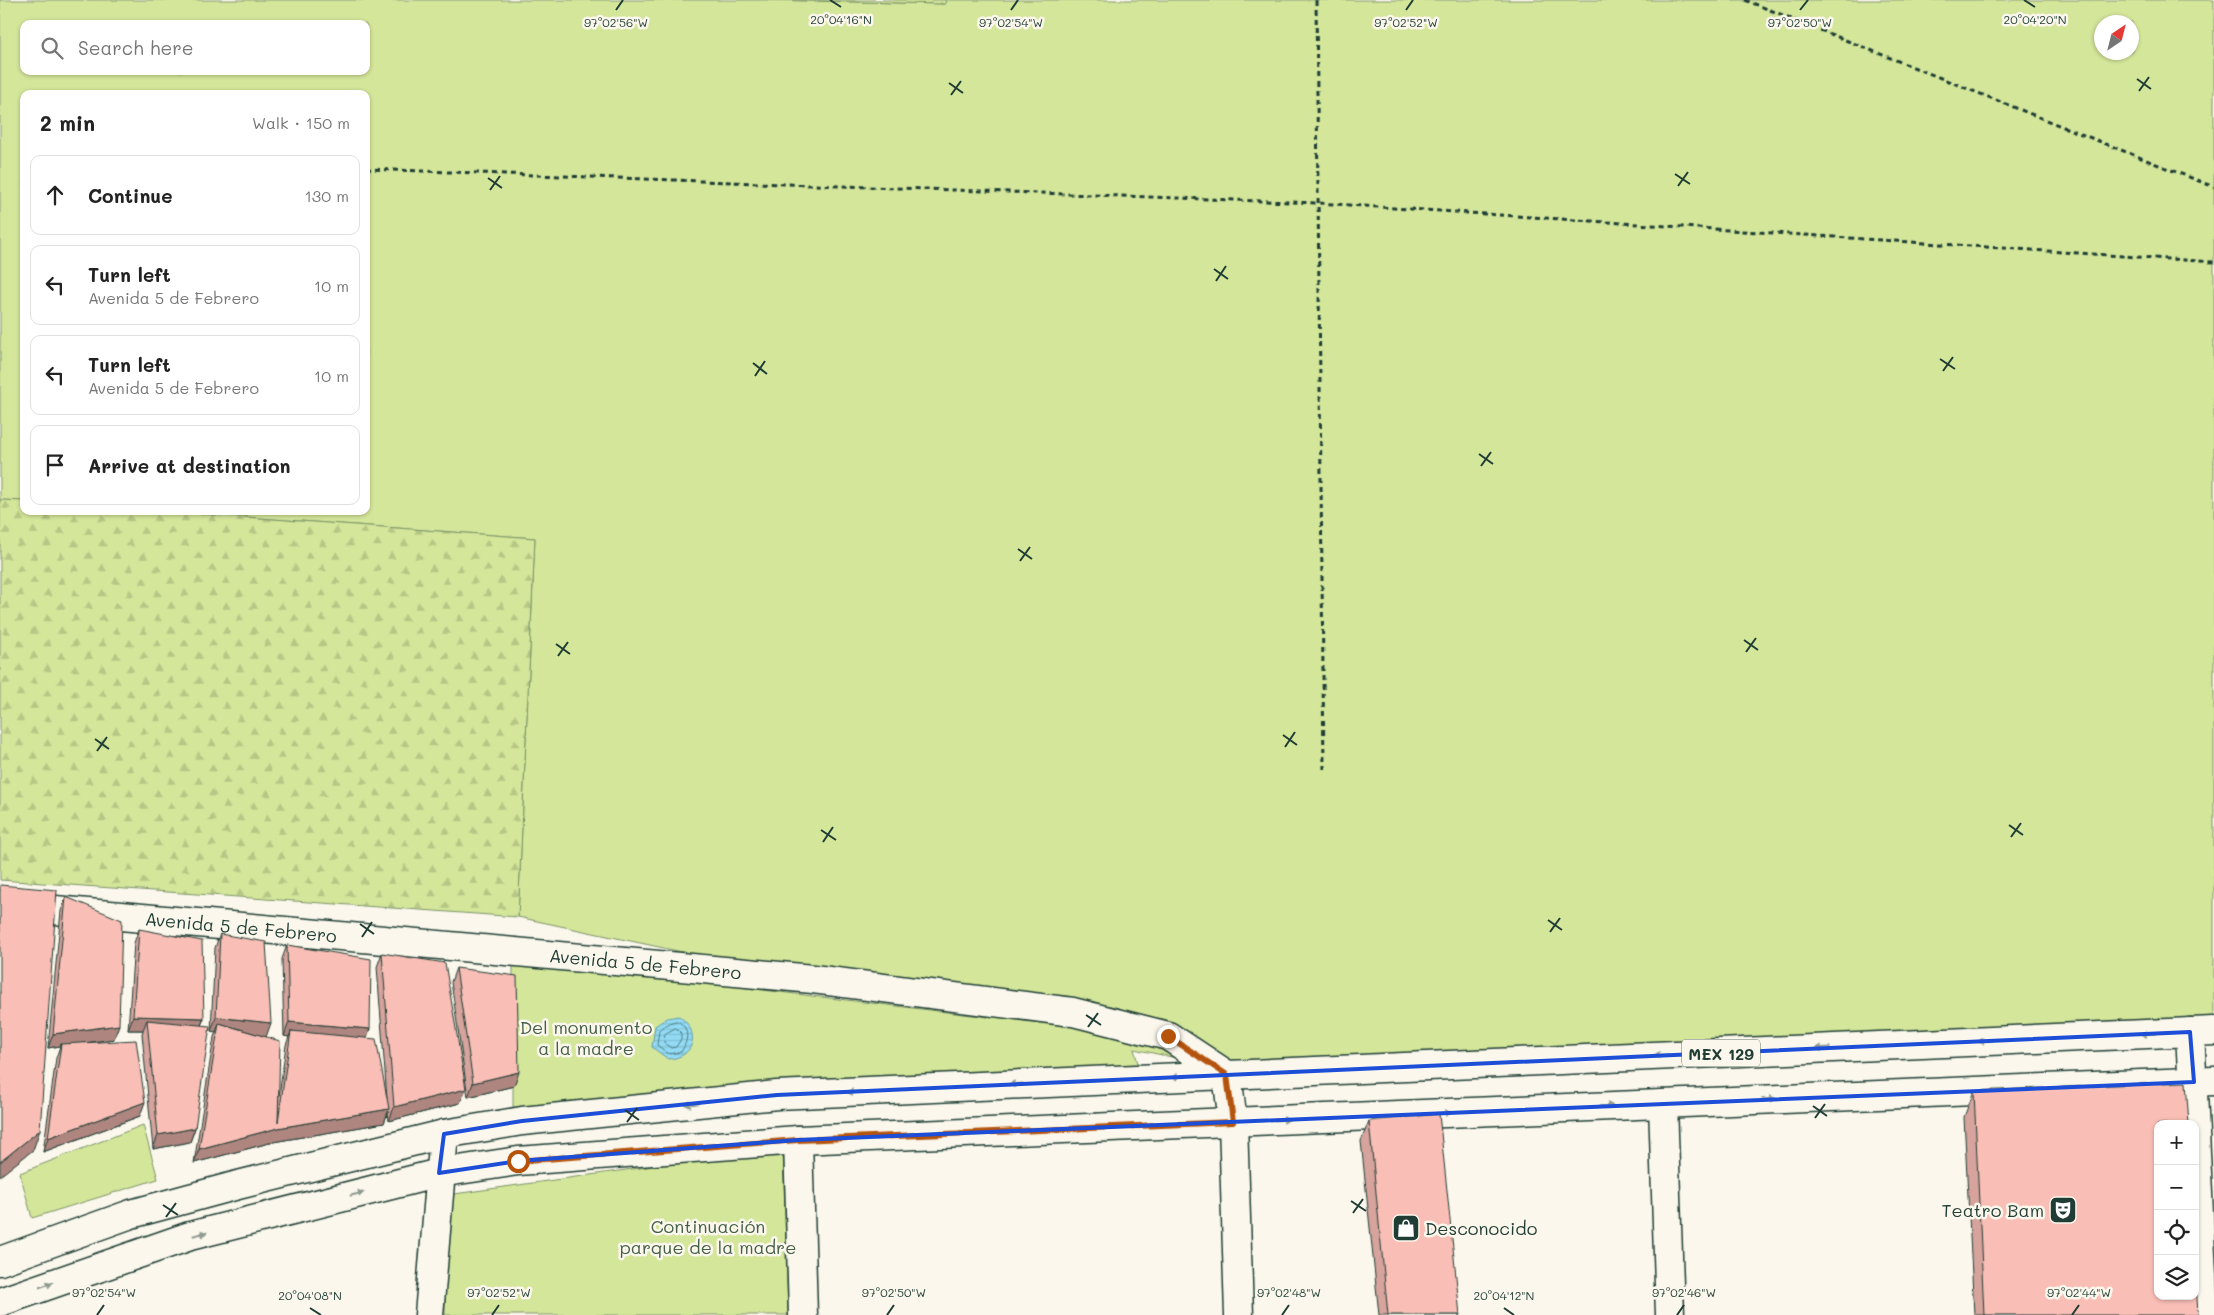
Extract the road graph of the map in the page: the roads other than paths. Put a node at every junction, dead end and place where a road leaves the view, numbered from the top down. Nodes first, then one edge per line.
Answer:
1 (0, 905) edge
2 (2202, 1031) edge
3 (1227, 1075) junction
4 (2204, 1082) edge
5 (1663, 1104) junction
6 (1233, 1122) junction
7 (444, 1134) junction
8 (798, 1140) junction
9 (439, 1173) junction
10 (0, 1261) edge
11 (0, 1302) edge
12 (429, 1315) edge
13 (803, 1315) edge
14 (1239, 1315) edge
15 (1670, 1315) edge
16 (2204, 1315) edge

1 - 3 main road, Avenida 5 de Febrero
2 -> 3 main road, MEX 129
2 - 4 main road
3 - 6 main road
3 -> 7 main road, MEX 129
5 -> 4 main road
4 - 16 main road
6 -> 5 main road
5 - 15 main road
6 - 8 main road
6 - 14 main road
7 - 9 main road
7 - 10 main road, MEX 129
8 - 9 main road
8 - 13 main road
11 -> 9 main road
9 - 12 main road

